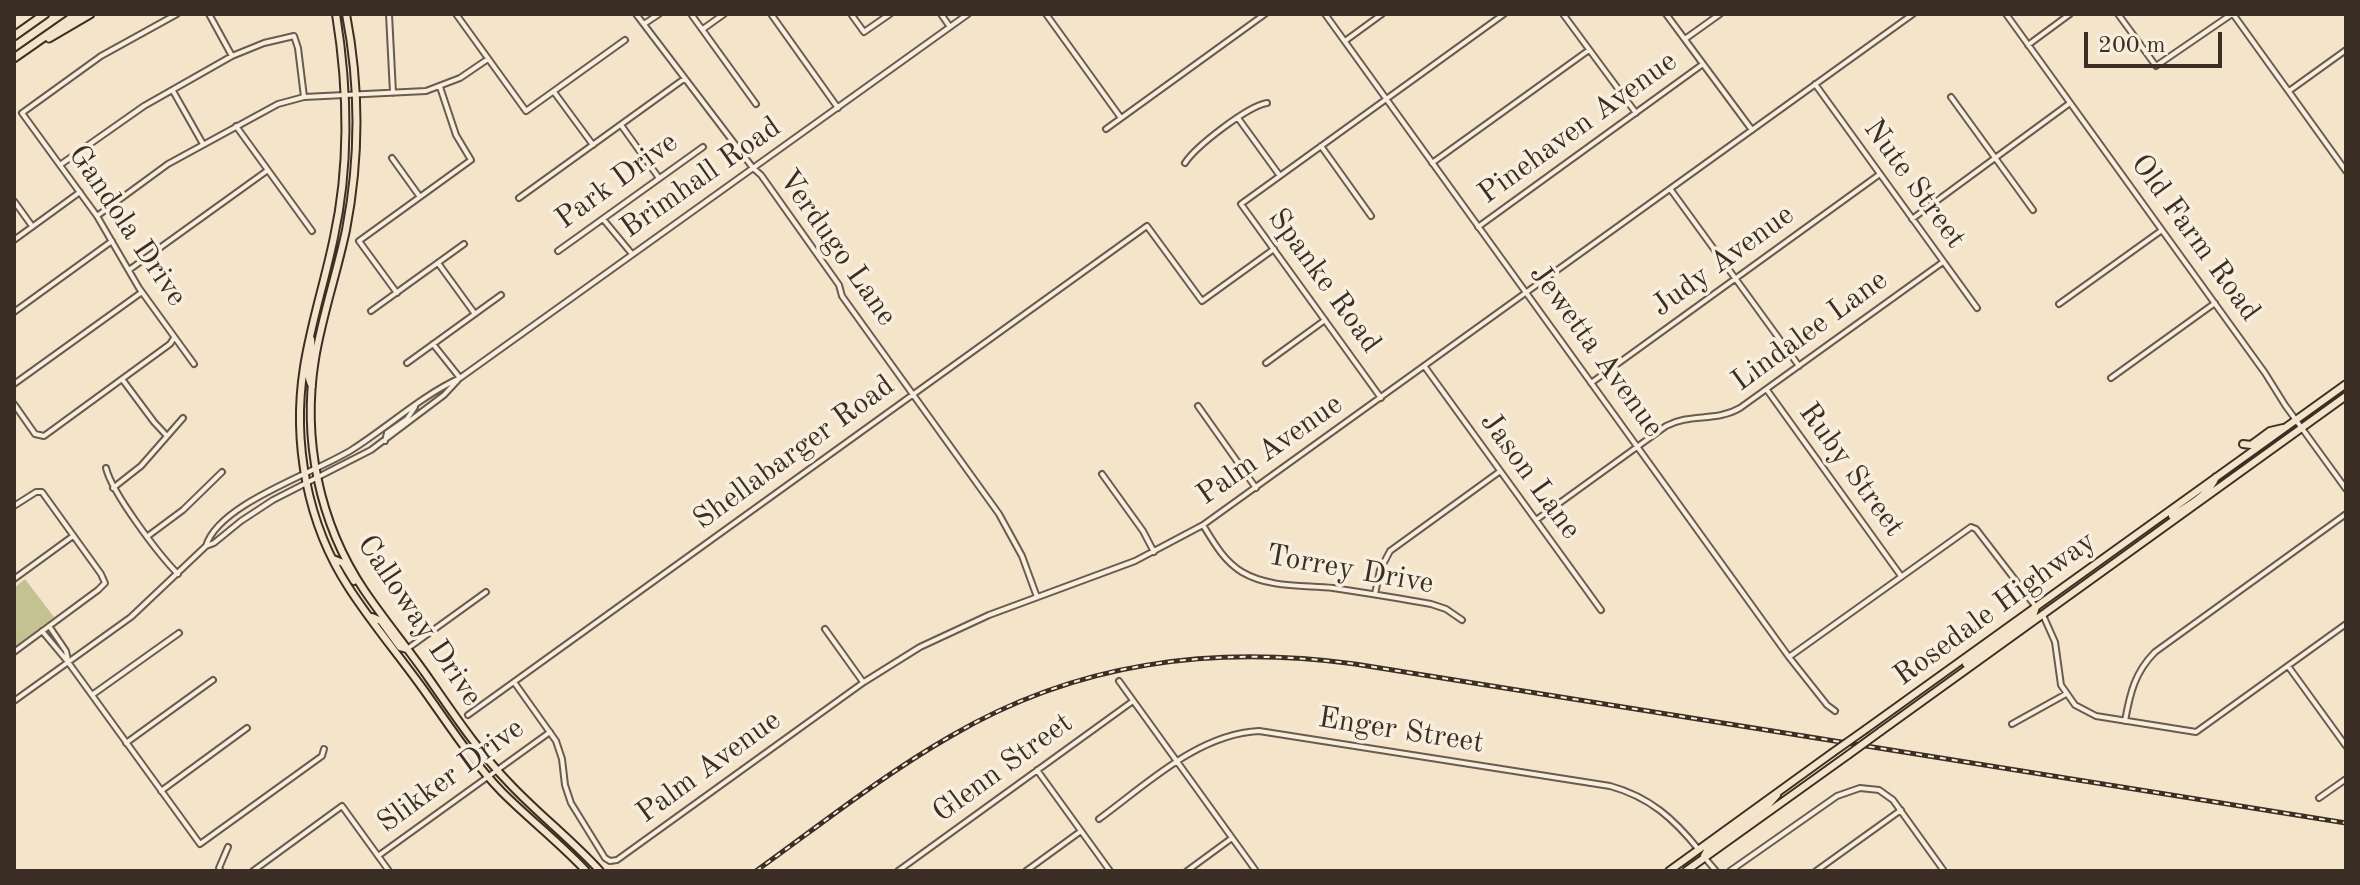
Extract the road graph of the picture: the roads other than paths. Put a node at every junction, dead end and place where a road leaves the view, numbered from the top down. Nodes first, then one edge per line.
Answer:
1 (37, 14) edge
2 (45, 14) edge
3 (77, 14) edge
4 (90, 14) edge
5 (177, 14) edge
6 (209, 14) edge
7 (336, 14) edge
8 (346, 14) edge
9 (389, 14) edge
10 (456, 14) edge
11 (636, 14) edge
12 (659, 14) edge
13 (691, 14) edge
14 (724, 14) edge
15 (771, 14) edge
16 (851, 14) edge
17 (890, 14) edge
18 (941, 14) edge
19 (968, 14) edge
20 (1046, 14) edge
21 (1265, 14) edge
22 (1325, 14) edge
23 (1382, 14) edge
24 (1504, 14) edge
25 (1563, 14) edge
26 (1666, 14) edge
27 (1720, 14) edge
28 (1913, 14) edge
29 (2006, 14) edge
30 (2070, 14) edge
31 (2118, 14) edge
32 (2232, 14) edge
33 (644, 25) junction
34 (950, 27) junction
35 (702, 30) junction
36 (14, 35) edge
37 (1685, 39) junction
38 (625, 40) dead end
39 (1344, 41) junction
40 (2028, 45) junction
41 (25, 50) junction
42 (1589, 50) junction
43 (2346, 50) edge
44 (232, 56) junction
45 (14, 58) edge
46 (488, 59) junction
47 (1703, 64) junction
48 (684, 79) junction
49 (1815, 84) junction
50 (440, 87) junction
51 (172, 90) junction
52 (554, 91) junction
53 (2289, 91) junction
54 (393, 93) junction
55 (345, 95) junction
56 (357, 95) junction
57 (304, 97) junction
58 (1951, 97) dead end
59 (1386, 99) junction
60 (1267, 103) dead end
61 (2070, 103) junction
62 (756, 104) dead end
63 (838, 108) junction
64 (1636, 113) junction
65 (1121, 118) junction
66 (1238, 118) junction
67 (621, 125) junction
68 (236, 126) junction
69 (1106, 129) dead end
70 (1752, 130) junction
71 (203, 144) junction
72 (593, 145) junction
73 (1321, 146) junction
74 (703, 147) dead end
75 (392, 158) dead end
76 (1995, 158) junction
77 (1185, 163) dead end
78 (1432, 163) junction
79 (60, 165) junction
80 (753, 168) junction
81 (268, 170) junction
82 (2346, 171) edge
83 (1880, 174) junction
84 (1280, 176) junction
85 (659, 178) junction
86 (1671, 189) junction
87 (80, 192) junction
88 (420, 197) junction
89 (519, 198) dead end
90 (14, 201) edge
91 (2033, 210) dead end
92 (97, 216) junction
93 (1371, 216) dead end
94 (603, 219) junction
95 (1912, 219) junction
96 (32, 226) junction
97 (1478, 227) junction
98 (2162, 230) junction
99 (312, 231) dead end
100 (14, 240) edge
101 (112, 241) junction
102 (464, 244) dead end
103 (1274, 249) junction
104 (558, 251) dead end
105 (632, 254) junction
106 (1943, 262) junction
107 (438, 263) junction
108 (129, 270) junction
109 (1736, 279) junction
110 (142, 292) junction
111 (397, 293) junction
112 (1527, 294) junction
113 (501, 295) dead end
114 (318, 302) junction
115 (14, 303) edge
116 (2215, 303) junction
117 (2059, 304) dead end
118 (1977, 308) dead end
119 (16, 310) edge
120 (371, 311) dead end
121 (475, 314) junction
122 (1325, 320) junction
123 (310, 335) junction
124 (175, 337) junction
125 (319, 339) junction
126 (433, 344) junction
127 (407, 363) dead end
128 (1266, 363) dead end
129 (194, 364) dead end
130 (1799, 366) junction
131 (1425, 367) junction
132 (460, 378) junction
133 (2111, 378) dead end
134 (122, 379) junction
135 (1591, 383) junction
136 (14, 384) edge
137 (2346, 384) edge
138 (312, 386) junction
139 (1766, 389) junction
140 (913, 395) junction
141 (2346, 396) edge
142 (1381, 398) junction
143 (419, 402) junction
144 (14, 404) edge
145 (1198, 406) dead end
146 (183, 418) dead end
147 (2296, 420) junction
148 (2286, 427) junction
149 (2302, 428) junction
150 (167, 436) junction
151 (385, 441) junction
152 (2243, 444) dead end
153 (1637, 447) junction
154 (106, 468) dead end
155 (315, 468) junction
156 (1500, 471) junction
157 (222, 472) dead end
158 (305, 473) junction
159 (1102, 474) dead end
160 (2216, 477) junction
161 (317, 479) junction
162 (306, 484) junction
163 (113, 488) junction
164 (1256, 488) junction
165 (2346, 489) edge
166 (14, 505) edge
167 (2346, 514) edge
168 (1536, 520) junction
169 (1203, 525) junction
170 (2162, 529) junction
171 (73, 536) junction
172 (148, 536) junction
173 (206, 546) junction
174 (1154, 552) junction
175 (333, 559) junction
176 (2093, 566) junction
177 (178, 574) junction
178 (1901, 576) junction
179 (14, 579) edge
180 (486, 592) dead end
181 (368, 594) junction
182 (1375, 594) junction
183 (1037, 597) junction
184 (2036, 607) junction
185 (1601, 610) dead end
186 (369, 615) junction
187 (2043, 615) junction
188 (1462, 620) dead end
189 (2346, 624) edge
190 (49, 626) junction
191 (825, 629) dead end
192 (42, 631) junction
193 (179, 633) dead end
194 (407, 649) junction
195 (14, 652) edge
196 (1789, 657) junction
197 (68, 662) junction
198 (2288, 666) junction
199 (213, 680) dead end
200 (1119, 681) dead end
201 (1949, 681) junction
202 (514, 682) junction
203 (864, 682) junction
204 (2066, 694) junction
205 (92, 695) junction
206 (14, 701) edge
207 (1133, 701) junction
208 (1835, 711) dead end
209 (468, 715) dead end
210 (2125, 721) junction
211 (2012, 724) dead end
212 (247, 728) dead end
213 (550, 732) junction
214 (126, 743) junction
215 (2346, 746) edge
216 (324, 749) dead end
217 (1177, 762) junction
218 (496, 770) junction
219 (1037, 770) junction
220 (488, 776) junction
221 (2346, 779) edge
222 (1782, 789) junction
223 (161, 791) junction
224 (2319, 798) dead end
225 (1901, 810) junction
226 (1099, 819) dead end
227 (1081, 831) junction
228 (1232, 838) junction
229 (228, 847) dead end
230 (1699, 850) junction
231 (378, 856) junction
232 (1705, 858) junction
233 (221, 871) edge
234 (253, 871) edge
235 (389, 871) edge
236 (586, 871) edge
237 (600, 871) edge
238 (898, 871) edge
239 (1026, 871) edge
240 (1110, 871) edge
241 (1187, 871) edge
242 (1256, 871) edge
243 (1669, 871) edge
244 (1680, 871) edge
245 (1686, 871) edge
246 (1716, 871) edge
247 (1730, 871) edge
248 (1816, 871) edge
249 (1944, 871) edge

1 - 36 highway
2 - 36 highway
3 - 41 highway
4 - 41 highway
5 - 79 street, Gandola Drive
6 - 44 street
7 - 55 main road, Calloway Drive
8 - 56 main road, Calloway Drive
9 - 54 street
10 - 46 street
11 - 33 street, Verdugo Lane
12 - 33 street
13 - 35 street
14 - 35 street
15 - 63 street
16 - 17 street
18 - 34 street
19 - 34 street, Brimhall Road
20 - 65 street
21 - 65 street
22 - 39 street, Jewetta Avenue
23 - 39 street
24 - 59 street
25 - 42 street
26 - 37 street
27 - 37 street
28 - 49 street, Palm Avenue
29 - 40 street, Old Farm Road
30 - 40 street
31 - 32 street
32 - 53 street
33 - 48 street, Verdugo Lane
34 - 63 street, Brimhall Road
35 - 62 street
37 - 47 street
38 - 52 street
39 - 59 street, Jewetta Avenue
40 - 61 street, Old Farm Road
41 - 45 highway
42 - 64 street
42 - 78 street
43 - 53 street
44 - 51 street
44 - 57 street
46 - 50 street
46 - 52 street
47 - 64 street, Pinehaven Avenue
47 - 70 street
48 - 67 street
48 - 80 street, Verdugo Lane
49 - 70 street, Palm Avenue
49 - 83 street, Nute Street
50 - 54 street
50 - 88 street
51 - 71 street
51 - 79 street
52 - 72 street
53 - 82 street
54 - 56 street
55 - 56 street
55 - 57 street
55 - 114 main road, Calloway Drive
56 - 125 main road, Calloway Drive
57 - 68 street
58 - 76 street
59 - 73 street
59 - 78 street, Jewetta Avenue
60 - 66 street
61 - 76 street
61 - 98 street, Old Farm Road
63 - 80 street, Brimhall Road
64 - 97 street, Pinehaven Avenue
65 - 69 street
66 - 77 street
66 - 84 street
67 - 72 street
67 - 85 street
68 - 71 street
68 - 81 street
70 - 86 street, Palm Avenue
71 - 92 street
72 - 89 street
73 - 84 street
73 - 93 street
74 - 85 street, Park Drive
75 - 88 street
76 - 91 street
76 - 95 street
78 - 97 street, Jewetta Avenue
79 - 87 street, Gandola Drive
80 - 105 street, Brimhall Road
80 - 140 street, Verdugo Lane
81 - 99 street
81 - 108 street
83 - 95 street, Nute Street
83 - 109 street, Judy Avenue
84 - 103 street, Spanke Road
85 - 94 street, Park Drive
86 - 109 street
86 - 112 street, Palm Avenue
87 - 92 street, Gandola Drive
87 - 96 street
88 - 111 street
90 - 96 street
92 - 101 street, Gandola Drive
94 - 104 street, Park Drive
94 - 105 street
95 - 106 street, Nute Street
96 - 100 street
97 - 112 street, Jewetta Avenue
98 - 116 street, Old Farm Road
98 - 117 street
101 - 108 street, Gandola Drive
101 - 119 street
102 - 107 street
103 - 122 street, Spanke Road
103 - 140 street, Shellabarger Road
105 - 132 street, Brimhall Road
106 - 118 street, Nute Street
106 - 130 street, Lindalee Lane
107 - 111 street
107 - 121 street
108 - 110 street, Gandola Drive
109 - 130 street
109 - 135 street, Judy Avenue
110 - 124 street, Gandola Drive
110 - 136 street
111 - 120 street
112 - 131 street, Palm Avenue
112 - 135 street, Jewetta Avenue
113 - 121 street
114 - 123 main road, Calloway Drive
114 - 125 main road
115 - 119 street
116 - 133 street
116 - 147 street, Old Farm Road
121 - 126 street
122 - 128 street
122 - 142 street, Spanke Road
123 - 138 main road
123 - 158 main road, Calloway Drive
124 - 129 street, Gandola Drive
124 - 134 street
125 - 138 main road, Calloway Drive
126 - 127 street
126 - 132 street
130 - 139 street, Lindalee Lane
131 - 142 street, Palm Avenue
131 - 156 street, Jason Lane
132 - 143 street, Brimhall Road
132 - 151 street, Brimhall Road
134 - 144 street
134 - 150 street
135 - 153 street, Jewetta Avenue
137 - 147 main road, Rosedale Highway
138 - 155 main road, Calloway Drive
139 - 153 street, Lindalee Lane
139 - 178 street, Ruby Street
140 - 183 street, Verdugo Lane
140 - 202 street, Shellabarger Road
141 - 149 main road, Rosedale Highway
142 - 164 street, Palm Avenue
143 - 151 street
143 - 155 street, Brimhall Road
145 - 164 street
146 - 150 street
147 - 148 main road, Rosedale Highway
147 - 149 street, Old Farm Road
148 - 152 main road
148 - 160 main road, Rosedale Highway
149 - 165 street, Old Farm Road
149 - 170 main road, Rosedale Highway
150 - 163 street
151 - 161 street, Brimhall Road
153 - 168 street, Lindalee Lane
153 - 196 street, Jewetta Avenue
154 - 163 street
155 - 158 street, Brimhall Road
155 - 161 main road, Calloway Drive
156 - 168 street, Jason Lane
156 - 182 street
157 - 172 street
158 - 162 main road, Calloway Drive
158 - 173 street, Brimhall Road
159 - 174 street
160 - 170 main road
160 - 176 main road, Rosedale Highway
161 - 162 street, Brimhall Road
161 - 181 main road, Calloway Drive
162 - 173 street, Brimhall Road
162 - 175 main road, Calloway Drive
163 - 172 street
164 - 169 street, Palm Avenue
166 - 171 street
167 - 210 street
168 - 185 street, Jason Lane
169 - 174 street, Palm Avenue
169 - 182 street, Torrey Drive
170 - 187 main road, Rosedale Highway
171 - 179 street
171 - 190 street
172 - 177 street
173 - 177 street, Brimhall Road
174 - 183 street, Palm Avenue
175 - 181 main road
175 - 186 main road, Calloway Drive
176 - 184 main road, Rosedale Highway
176 - 187 main road
177 - 197 street, Brimhall Road
178 - 184 street
178 - 196 street
180 - 194 street
181 - 194 main road, Calloway Drive
182 - 188 street, Torrey Drive
183 - 203 street, Palm Avenue
184 - 201 main road
184 - 222 main road, Rosedale Highway, bridge
186 - 194 main road
186 - 220 main road, Calloway Drive
187 - 201 main road, Rosedale Highway
187 - 204 street
189 - 198 street
190 - 192 street
190 - 197 street
191 - 203 street
192 - 195 street
192 - 197 street
193 - 205 street
194 - 218 main road, Calloway Drive
196 - 208 street, Jewetta Avenue
197 - 205 street
197 - 206 street, Brimhall Road
198 - 210 street
198 - 215 street
199 - 214 street
200 - 207 street
201 - 232 main road, Rosedale Highway, bridge
202 - 209 street, Shellabarger Road
202 - 213 street
203 - 213 street, Palm Avenue
204 - 210 street
204 - 211 street
205 - 214 street
207 - 217 street
207 - 219 street, Glenn Street
212 - 223 street
213 - 218 street, Slikker Drive
214 - 223 street
216 - 223 street
217 - 226 street, Enger Street
217 - 228 street
217 - 230 street, Enger Street
218 - 220 street, Slikker Drive
218 - 237 main road, Calloway Drive
219 - 227 street
219 - 238 street, Glenn Street
220 - 231 street, Slikker Drive
220 - 236 main road, Calloway Drive
221 - 224 street
222 - 230 main road, Rosedale Highway
222 - 232 main road
225 - 247 street
225 - 248 street
225 - 249 street
227 - 239 street
227 - 240 street
228 - 241 street
228 - 242 street
229 - 233 street
230 - 243 main road, Rosedale Highway
230 - 244 main road
231 - 234 street
231 - 235 street
232 - 245 main road, Rosedale Highway
232 - 246 street

